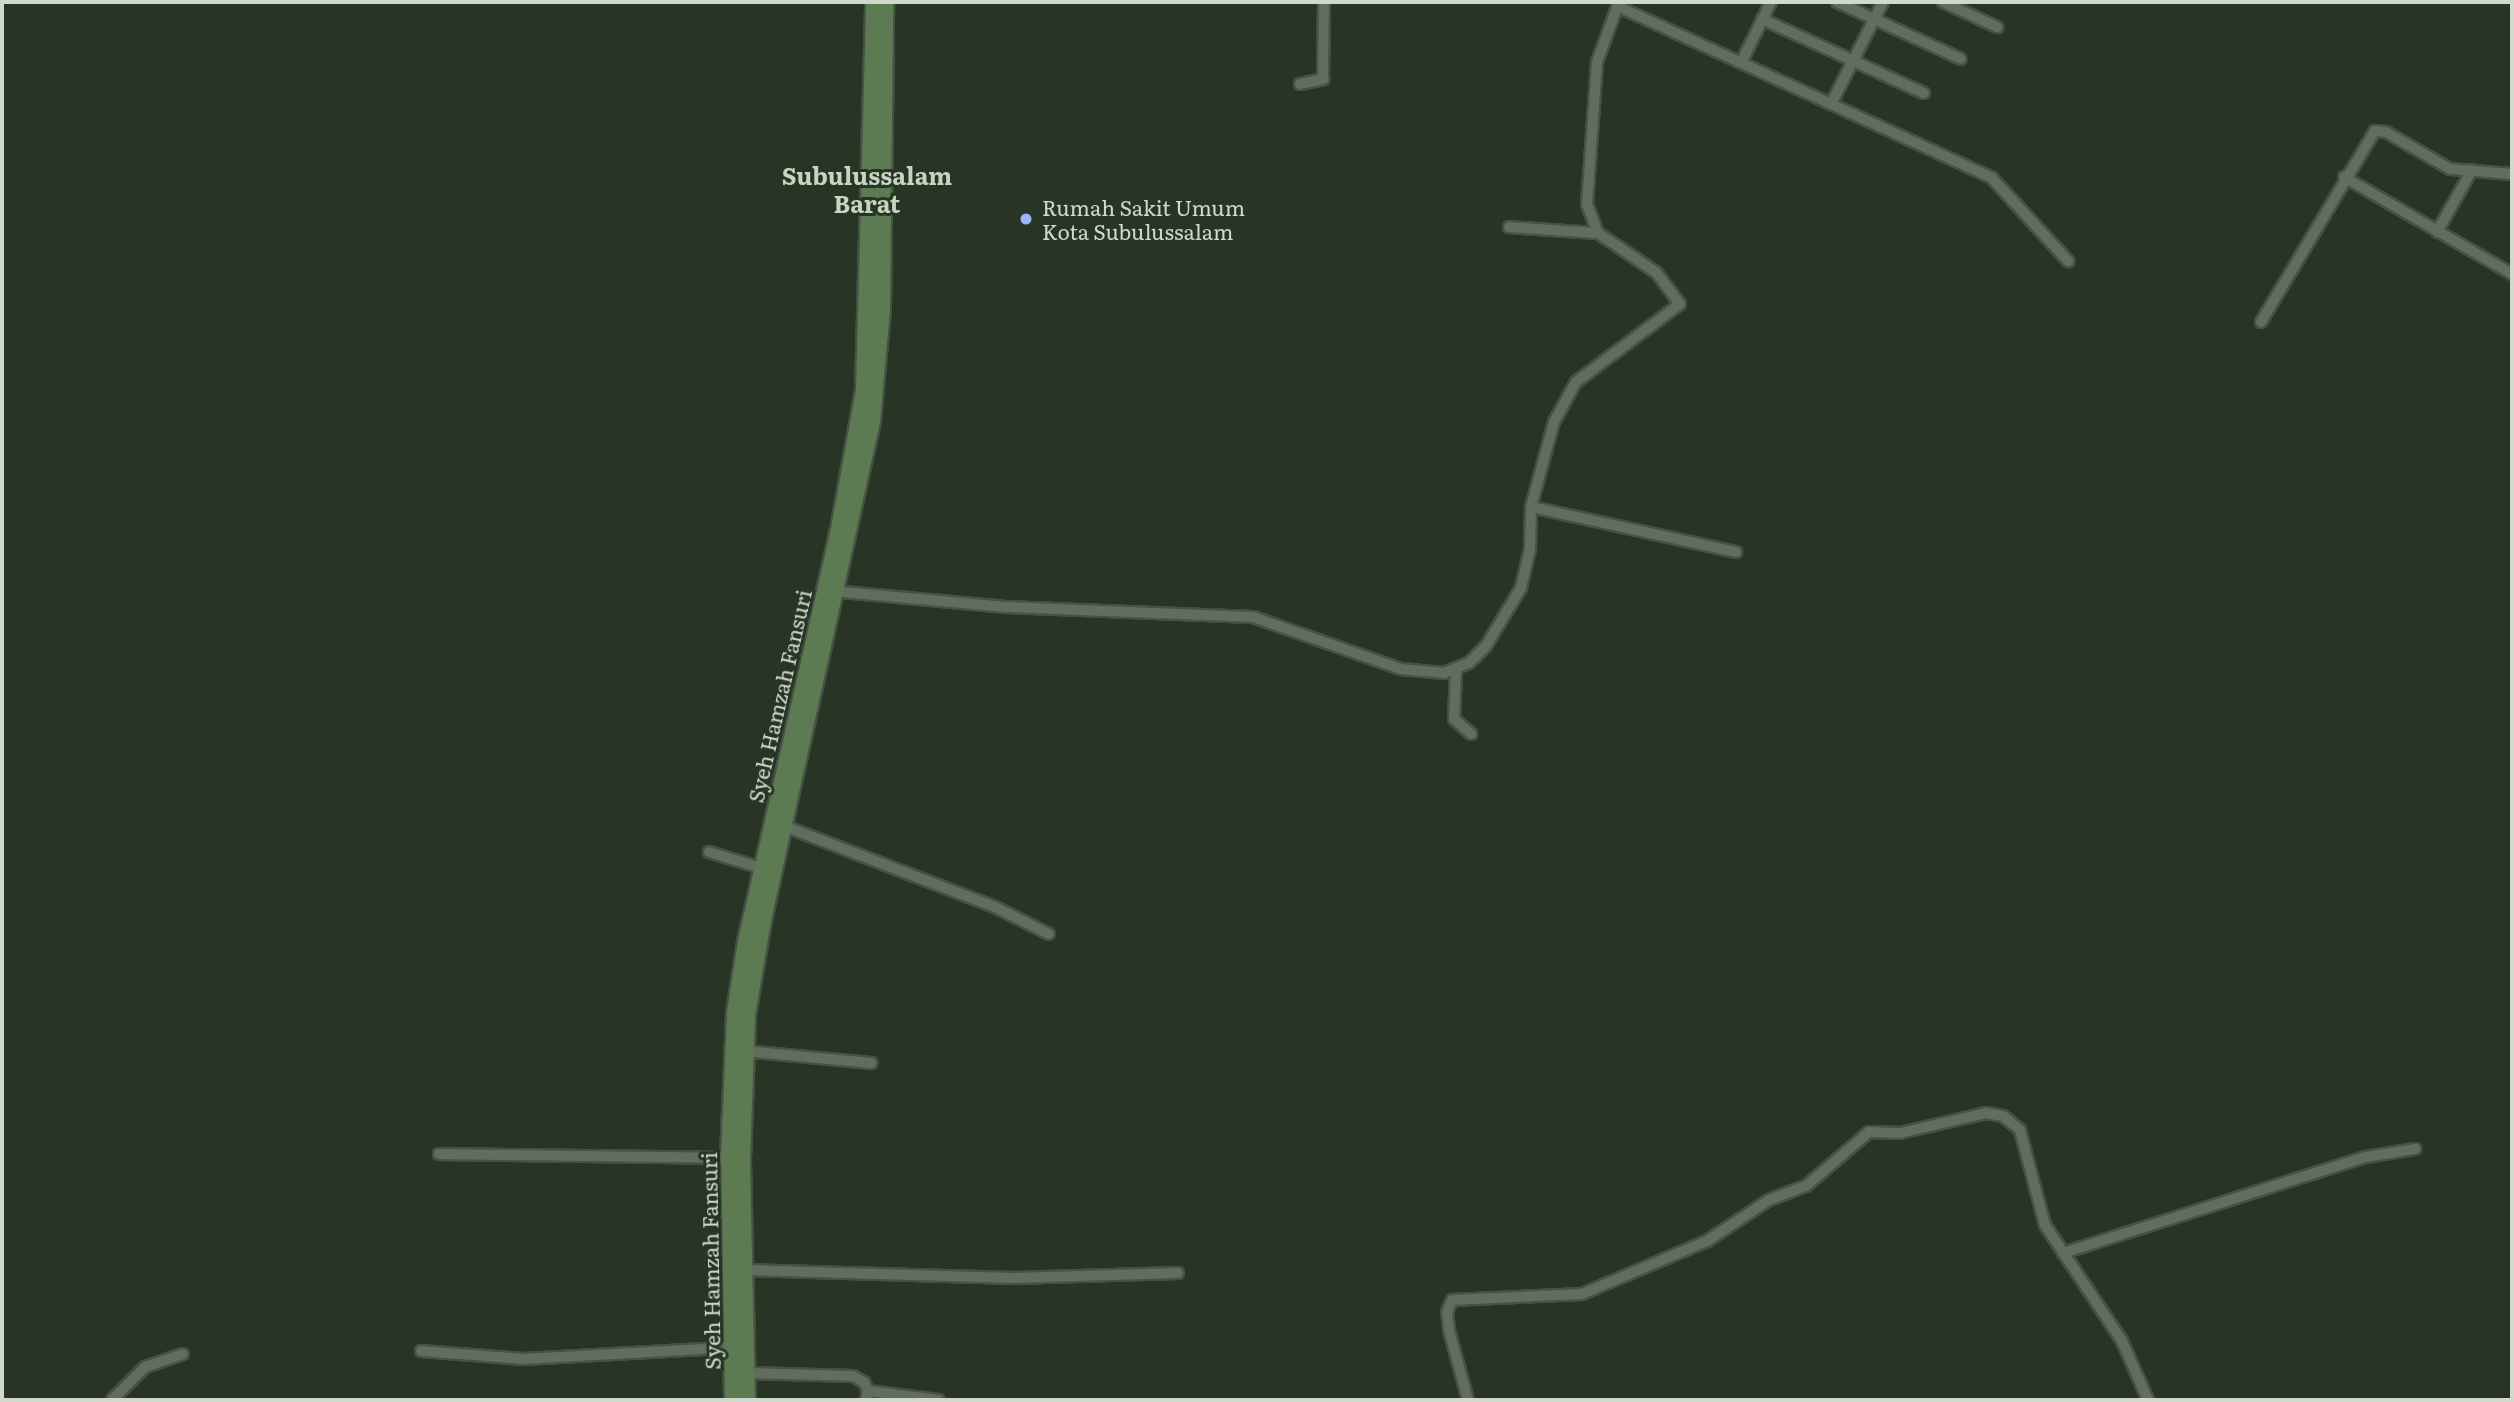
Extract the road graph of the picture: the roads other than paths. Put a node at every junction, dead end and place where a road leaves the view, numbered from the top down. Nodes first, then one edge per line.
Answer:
1 (874, 2) edge
2 (885, 2) edge
3 (1324, 2) edge
4 (1771, 2) edge
5 (1837, 2) edge
6 (1883, 2) edge
7 (1943, 2) edge
8 (1618, 4) edge
9 (1762, 19) junction
10 (1875, 19) junction
11 (1997, 27) dead end
12 (1961, 59) dead end
13 (1854, 60) junction
14 (1742, 61) junction
15 (1300, 84) dead end
16 (1924, 93) dead end
17 (1831, 104) junction
18 (2472, 170) junction
19 (2512, 174) edge
20 (2344, 177) junction
21 (1509, 227) dead end
22 (2437, 232) junction
23 (1598, 233) junction
24 (2067, 261) dead end
25 (2512, 274) edge
26 (2261, 323) dead end
27 (874, 348) junction
28 (1531, 507) junction
29 (1736, 552) dead end
30 (831, 591) junction
31 (1456, 670) junction
32 (1471, 734) dead end
33 (784, 826) junction
34 (709, 852) dead end
35 (761, 868) junction
36 (1049, 933) dead end
37 (744, 1051) junction
38 (871, 1063) dead end
39 (737, 1079) junction
40 (2415, 1149) dead end
41 (439, 1154) dead end
42 (729, 1158) junction
43 (2063, 1253) junction
44 (745, 1270) junction
45 (1178, 1273) dead end
46 (739, 1347) junction
47 (421, 1351) dead end
48 (183, 1354) dead end
49 (747, 1373) junction
50 (867, 1396) edge
51 (112, 1400) edge
52 (733, 1400) edge
53 (747, 1400) edge
54 (938, 1400) edge
55 (1468, 1400) edge
56 (2148, 1400) edge

1 - 27 main road, Syeh Hamzah Fansuri
2 - 27 main road, Syeh Hamzah Fansuri
3 - 15 street
4 - 9 street
5 - 10 street
6 - 10 street
7 - 11 street
8 - 14 street
8 - 23 street
9 - 13 street
9 - 14 street
10 - 12 street
10 - 13 street
13 - 16 street
13 - 17 street
14 - 17 street
17 - 24 street
18 - 19 street
18 - 20 street
18 - 22 street
20 - 22 street
20 - 26 street
21 - 23 street
22 - 25 street
23 - 28 street
27 - 30 main road, Syeh Hamzah Fansuri
28 - 29 street
28 - 31 street
30 - 31 street
30 - 33 main road, Syeh Hamzah Fansuri
30 - 35 main road, Syeh Hamzah Fansuri
31 - 32 street
33 - 36 street
33 - 37 main road, Syeh Hamzah Fansuri
34 - 35 street
35 - 39 main road, Syeh Hamzah Fansuri
37 - 38 street
37 - 39 main road, Syeh Hamzah Fansuri
39 - 42 main road, Syeh Hamzah Fansuri
39 - 44 main road, Syeh Hamzah Fansuri
40 - 43 street
41 - 42 street
42 - 46 main road, Syeh Hamzah Fansuri
43 - 55 street
43 - 56 street
44 - 45 street
44 - 46 main road, Syeh Hamzah Fansuri
46 - 47 street
46 - 49 main road, Syeh Hamzah Fansuri
46 - 52 main road, Syeh Hamzah Fansuri
48 - 51 street
49 - 50 street
49 - 53 main road, Syeh Hamzah Fansuri
50 - 54 street

